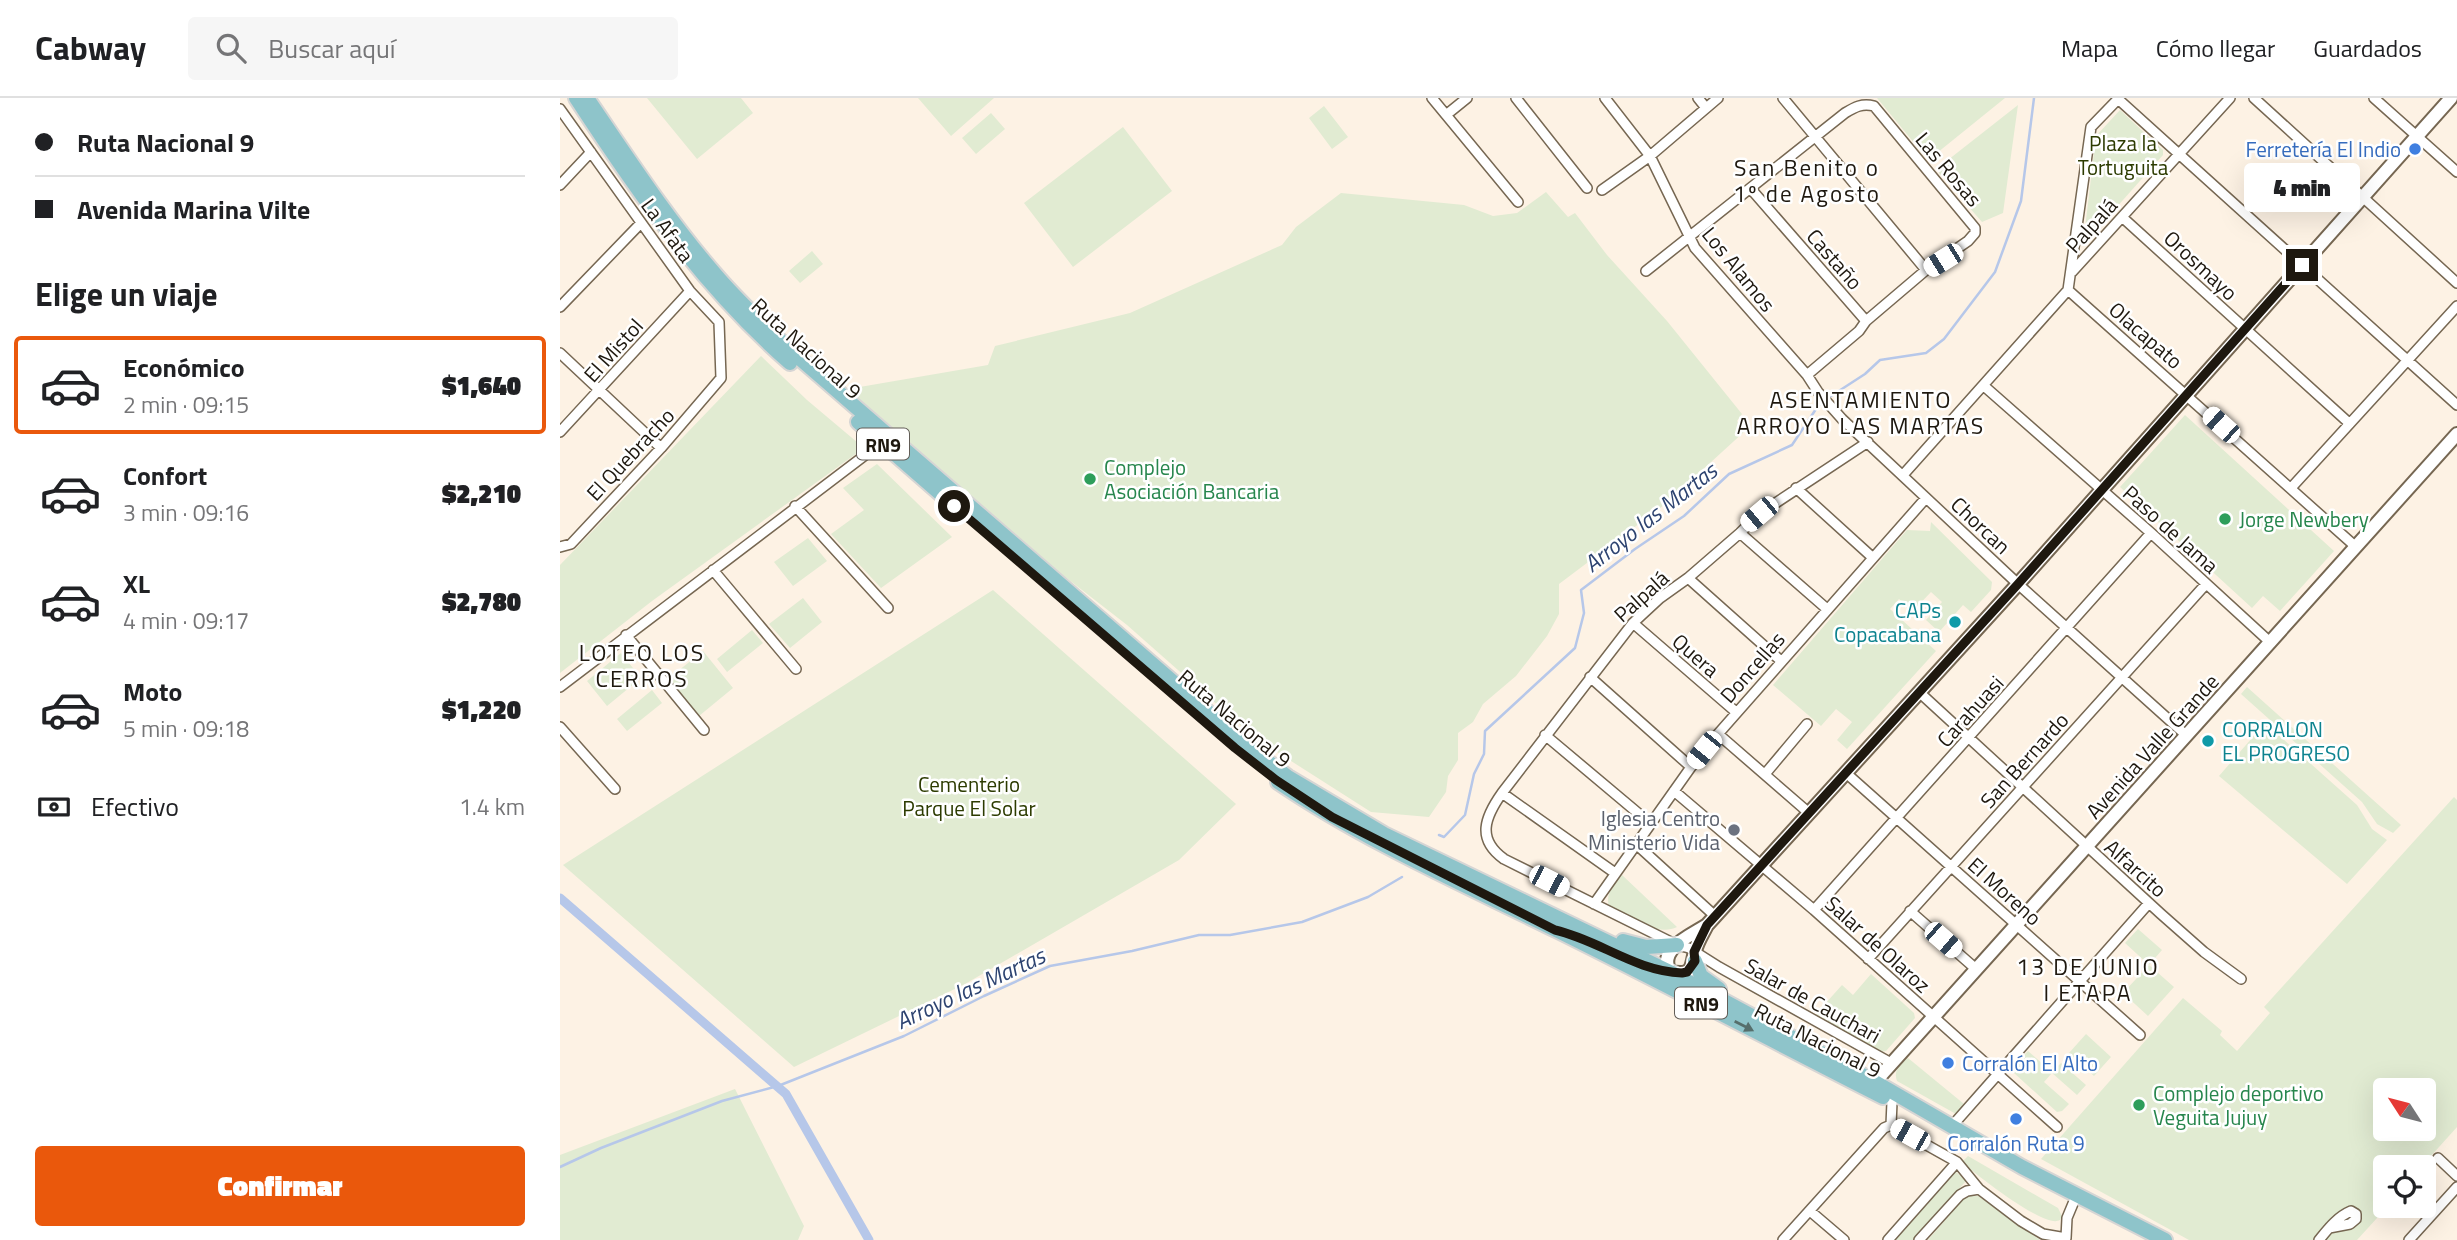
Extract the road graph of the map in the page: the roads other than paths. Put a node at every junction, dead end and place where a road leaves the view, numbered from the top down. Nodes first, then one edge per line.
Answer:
1 (576, 98) edge
2 (587, 98) edge
3 (1432, 98) edge
4 (1467, 98) edge
5 (1516, 98) edge
6 (1605, 98) edge
7 (1698, 98) edge
8 (1718, 98) edge
9 (1783, 98) edge
10 (2230, 98) edge
11 (2255, 98) edge
12 (2375, 98) edge
13 (2451, 98) edge
14 (2119, 99) edge
15 (1706, 108) junction
16 (560, 109) edge
17 (1446, 115) junction
18 (1814, 136) junction
19 (2417, 136) junction
20 (591, 152) junction
21 (2179, 155) junction
22 (1650, 156) junction
23 (2457, 172) edge
24 (560, 185) edge
25 (1587, 188) dead end
26 (1751, 188) junction
27 (1602, 190) dead end
28 (2363, 197) junction
29 (1518, 202) dead end
30 (2122, 216) junction
31 (641, 223) junction
32 (1689, 238) junction
33 (2302, 265) junction
34 (1926, 270) junction
35 (1646, 271) dead end
36 (2071, 273) junction
37 (2457, 283) edge
38 (2068, 290) junction
39 (690, 291) junction
40 (2457, 306) edge
41 (560, 307) edge
42 (1866, 321) junction
43 (2244, 329) junction
44 (560, 353) edge
45 (2407, 360) junction
46 (1807, 375) junction
47 (721, 378) joint
48 (1984, 386) junction
49 (600, 391) junction
50 (1818, 392) joint
51 (2187, 393) junction
52 (2457, 405) edge
53 (2349, 423) junction
54 (560, 432) edge
55 (2456, 437) edge
56 (1868, 442) junction
57 (881, 443) junction
58 (661, 448) junction
59 (1903, 475) junction
60 (1796, 488) junction
61 (2291, 488) junction
62 (2102, 490) junction
63 (1926, 498) junction
64 (795, 506) junction
65 (1740, 533) junction
66 (2151, 533) junction
67 (560, 547) edge
68 (2356, 547) junction
69 (1872, 557) junction
70 (713, 570) junction
71 (1688, 578) junction
72 (2018, 584) junction
73 (2206, 584) junction
74 (888, 608) dead end
75 (1827, 609) junction
76 (1633, 623) junction
77 (2067, 628) junction
78 (626, 635) junction
79 (2271, 643) junction
80 (1781, 661) junction
81 (796, 668) dead end
82 (1590, 677) junction
83 (2122, 677) junction
84 (560, 687) edge
85 (1920, 692) junction
86 (1736, 712) junction
87 (1807, 724) dead end
88 (560, 727) edge
89 (704, 730) dead end
90 (1717, 734) junction
91 (1545, 735) junction
92 (2187, 736) junction
93 (1970, 737) junction
94 (1691, 767) junction
95 (1846, 772) junction
96 (1765, 774) junction
97 (2023, 787) junction
98 (615, 789) dead end
99 (1674, 791) junction
100 (1502, 793) junction
101 (1809, 813) junction
102 (1898, 818) junction
103 (1486, 823) joint
104 (1651, 824) junction
105 (1636, 844) junction
106 (2087, 846) junction
107 (1761, 865) junction
108 (1952, 866) junction
109 (1615, 873) junction
110 (2149, 903) junction
111 (1594, 904) junction
112 (1814, 910) junction
113 (1910, 911) junction
114 (1711, 920) junction
115 (2016, 925) junction
116 (1580, 928) junction
117 (1555, 930) junction
118 (1677, 945) junction
119 (1868, 959) junction
120 (1694, 964) junction
121 (1719, 967) junction
122 (1976, 969) junction
123 (1670, 972) junction
124 (2241, 979) dead end
125 (2080, 981) junction
126 (1685, 995) junction
127 (1934, 1016) junction
128 (2140, 1035) dead end
129 (1796, 1039) junction
130 (1891, 1063) junction
131 (1998, 1073) junction
132 (1875, 1082) junction
133 (1892, 1102) junction
134 (1891, 1125) junction
135 (1952, 1126) junction
136 (2057, 1127) dead end
137 (2438, 1158) dead end
138 (1957, 1162) junction
139 (2022, 1167) junction
140 (2457, 1176) edge
141 (2457, 1187) edge
142 (1979, 1189) junction
143 (2077, 1194) junction
144 (1810, 1210) junction
145 (2329, 1228) dead end
146 (1783, 1240) edge
147 (1844, 1240) edge
148 (1888, 1240) edge
149 (1919, 1240) edge
150 (2165, 1240) edge
151 (2319, 1240) edge
152 (2409, 1240) edge

1 - 57 main road, Ruta Nacional 9 / RN9
2 - 116 main road, Ruta Nacional 9 / RN9
3 - 17 street
4 - 17 street
5 - 25 street
6 - 22 street, Los Alamos
7 - 15 street
8 - 15 street
9 - 18 street
10 - 21 street, Palpalá
11 - 28 street
12 - 19 street
13 - 19 street
14 - 21 street
14 - 36 street
15 - 22 street
16 - 20 street, La Afata
17 - 29 street
18 - 26 street
18 - 34 street
18 - 34 street, Las Rosas
19 - 23 street
19 - 28 street
20 - 24 street
20 - 31 street, La Afata
21 - 30 street, Palpalá
21 - 33 street
22 - 27 street
22 - 32 street, Los Alamos
26 - 32 street
26 - 42 street, Castaño
28 - 33 street
28 - 37 street
30 - 36 street, Palpalá
30 - 43 street, Orosmayo
31 - 39 street, La Afata
31 - 41 street
32 - 35 street
32 - 46 street, Los Alamos
33 - 43 street
33 - 45 street
34 - 42 street
36 - 38 street, Palpalá
38 - 48 street
38 - 51 street, Olacapato
39 - 47 street, La Afata
39 - 49 street, El Mistol
40 - 45 street
42 - 46 street
43 - 51 street
43 - 53 street, Orosmayo
44 - 49 street
45 - 52 street
45 - 53 street
46 - 50 street, Los Alamos
47 - 58 street, El Quebracho
48 - 59 street
48 - 62 street, Paso de Jama
49 - 54 street, El Mistol
49 - 58 street
50 - 56 street, Chorcan
51 - 61 street, Olacapato
51 - 62 street
53 - 61 street
55 - 68 street, Avenida Valle Grande
56 - 59 street, Chorcan
56 - 60 street, Palpalá
57 - 64 street
57 - 117 main road, Ruta Nacional 9 / RN9
58 - 67 street, El Quebracho
59 - 63 street, Chorcan
60 - 65 street, Palpalá
60 - 69 street
61 - 68 street, Olacapato
62 - 66 street, Paso de Jama
62 - 72 street
63 - 69 street, Doncellas
63 - 72 street, Chorcan
64 - 70 street
64 - 74 street
65 - 71 street, Palpalá
65 - 75 street
66 - 73 street, Paso de Jama
66 - 77 street, Carahuasi
68 - 79 street, Avenida Valle Grande
69 - 75 street, Doncellas
70 - 78 street
70 - 81 street
71 - 76 street, Palpalá
71 - 80 street
72 - 77 street, Chorcan
72 - 85 street
73 - 79 street, Paso de Jama
73 - 83 street, San Bernardo
75 - 80 street, Doncellas
76 - 82 street, Palpalá
76 - 86 street, Quera
77 - 83 street, Chorcan
77 - 93 street, Carahuasi
78 - 84 street
78 - 89 street
79 - 92 street, Avenida Valle Grande
80 - 86 street, Doncellas
82 - 91 street, Palpalá
82 - 94 street
83 - 92 street, Chorcan
83 - 97 street, San Bernardo
85 - 93 street, Alfarcito
85 - 95 street
86 - 90 street, Doncellas
87 - 96 street
88 - 98 street
90 - 94 street, Doncellas
90 - 96 street
91 - 100 street, Palpalá
91 - 104 street
92 - 106 street, Avenida Valle Grande
93 - 97 street, Alfarcito
93 - 102 street, Carahuasi
94 - 99 street, Doncellas
95 - 101 street
95 - 102 street, El Moreno
96 - 101 street
97 - 106 street, Alfarcito
97 - 108 street, San Bernardo
99 - 104 street, Doncellas
99 - 107 street, Salar de Olaroz
100 - 103 street, Palpalá
100 - 109 street
101 - 107 street
102 - 108 street, El Moreno
102 - 112 street, Carahuasi
103 - 111 street, Salar de Cauchari
104 - 105 street, Doncellas
105 - 109 street, Doncellas
105 - 114 street
106 - 110 street, Alfarcito
106 - 115 street, Avenida Valle Grande
107 - 112 street, Salar de Olaroz
107 - 114 street
108 - 113 street, San Bernardo
108 - 115 street, El Moreno
109 - 111 street, Doncellas
110 - 124 street, Alfarcito
110 - 125 street
111 - 118 street, Salar de Cauchari
112 - 119 street, Salar de Olaroz
113 - 119 street, San Bernardo
113 - 122 street
114 - 118 street
114 - 120 street
115 - 122 street, Avenida Valle Grande
115 - 125 street, El Moreno
116 - 118 main road
116 - 123 main road, Ruta Nacional 9 / RN9
117 - 123 main road
117 - 126 main road, Ruta Nacional 9 / RN9
118 - 120 street, Salar de Cauchari
118 - 123 street
119 - 127 street, Salar de Olaroz
120 - 121 street, Salar de Cauchari
120 - 121 street, Salar de Cauchari
120 - 123 street
120 - 129 main road
121 - 130 street, Salar de Cauchari
122 - 127 street, Avenida Valle Grande
123 - 126 main road
123 - 129 main road, Ruta Nacional 9 / RN9
125 - 128 street, El Moreno
125 - 131 street
126 -> 133 main road, Ruta Nacional 9 / RN9
127 - 130 street, Avenida Valle Grande
127 - 131 street, Salar de Olaroz
129 - 132 main road, Ruta Nacional 9 / RN9
130 - 132 street, Avenida Valle Grande
131 - 135 street
131 - 136 street, Salar de Olaroz
132 - 135 main road, Ruta Nacional 9 / RN9
133 - 134 street
133 - 139 main road, Ruta Nacional 9 / RN9
134 - 138 street
134 - 144 street
135 - 139 main road, Ruta Nacional 9 / RN9
137 - 140 street
138 - 142 street
138 - 148 street
139 - 143 main road, Ruta Nacional 9 / RN9
141 - 152 street
142 - 143 street
142 - 149 street
143 - 150 main road, Ruta Nacional 9 / RN9
144 - 146 street
144 - 147 street
145 - 151 street

